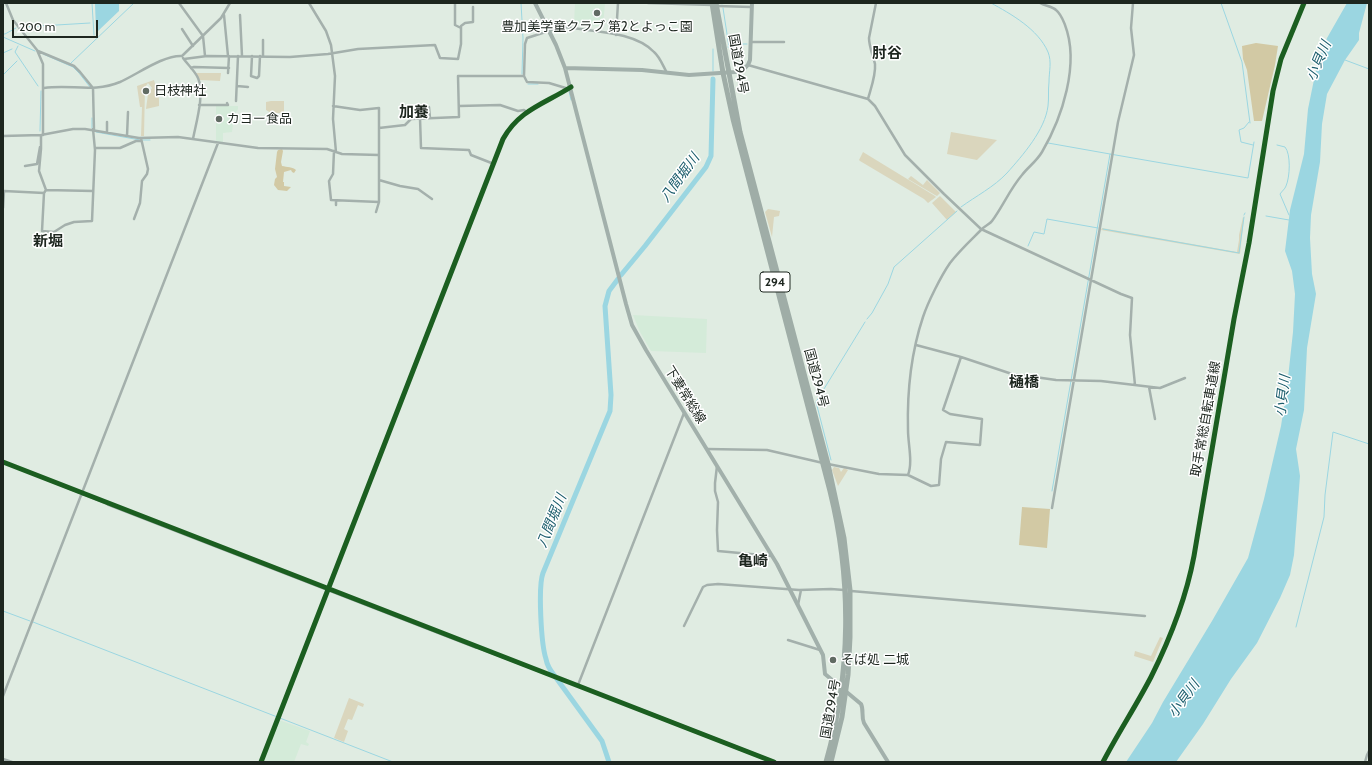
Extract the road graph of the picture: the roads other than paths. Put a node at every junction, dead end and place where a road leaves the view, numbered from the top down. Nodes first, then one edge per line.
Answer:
1 (6, 3) edge
2 (179, 3) edge
3 (230, 3) edge
4 (309, 3) edge
5 (455, 3) edge
6 (535, 3) edge
7 (618, 3) edge
8 (648, 3) edge
9 (876, 3) edge
10 (1040, 3) edge
11 (1133, 3) edge
12 (714, 4) edge
13 (751, 5) edge
14 (473, 7) dead end
15 (224, 14) junction
16 (240, 15) dead end
17 (461, 28) junction
18 (182, 29) dead end
19 (549, 31) junction
20 (616, 35) junction
21 (202, 36) junction
22 (263, 40) dead end
23 (750, 42) junction
24 (784, 42) dead end
25 (193, 46) junction
26 (37, 50) junction
27 (332, 53) junction
28 (205, 56) junction
29 (228, 56) junction
30 (240, 56) junction
31 (252, 56) junction
32 (262, 56) junction
33 (183, 57) junction
34 (748, 65) junction
35 (191, 68) junction
36 (229, 68) junction
37 (565, 68) junction
38 (228, 73) dead end
39 (667, 73) junction
40 (726, 73) junction
41 (524, 76) junction
42 (237, 86) junction
43 (248, 87) dead end
44 (44, 88) junction
45 (93, 88) junction
46 (570, 88) junction
47 (190, 91) dead end
48 (200, 91) junction
49 (868, 99) junction
50 (236, 101) dead end
51 (228, 102) dead end
52 (199, 105) junction
53 (333, 106) junction
54 (459, 106) junction
55 (428, 107) dead end
56 (128, 112) dead end
57 (527, 112) junction
58 (420, 118) junction
59 (430, 118) junction
60 (107, 122) dead end
61 (379, 128) junction
62 (93, 129) junction
63 (107, 132) junction
64 (42, 135) junction
65 (3, 136) edge
66 (127, 136) junction
67 (192, 139) junction
68 (141, 140) junction
69 (218, 143) junction
70 (40, 147) junction
71 (95, 148) junction
72 (335, 152) junction
73 (378, 155) junction
74 (494, 164) junction
75 (25, 166) dead end
76 (379, 180) junction
77 (45, 191) junction
78 (94, 191) junction
79 (432, 199) dead end
80 (336, 201) junction
81 (379, 202) junction
82 (336, 205) dead end
83 (3, 208) edge
84 (376, 212) dead end
85 (134, 219) dead end
86 (981, 229) junction
87 (1090, 280) junction
88 (916, 345) junction
89 (961, 357) junction
90 (1185, 378) dead end
91 (1073, 380) junction
92 (1135, 385) junction
93 (1149, 386) junction
94 (684, 412) junction
95 (1155, 419) dead end
96 (707, 449) junction
97 (3, 462) edge
98 (825, 464) junction
99 (717, 466) junction
100 (908, 475) junction
101 (82, 493) junction
102 (108, 504) joint
103 (1052, 508) dead end
104 (772, 556) junction
105 (328, 589) junction
106 (790, 590) junction
107 (801, 590) junction
108 (848, 590) junction
109 (798, 605) junction
110 (1145, 616) dead end
111 (684, 626) dead end
112 (788, 640) dead end
113 (476, 647) joint
114 (820, 650) junction
115 (578, 685) junction
116 (844, 689) junction
117 (3, 696) edge
118 (638, 709) joint
119 (1369, 751) edge
120 (3, 759) edge
121 (12, 762) edge
122 (261, 762) edge
123 (774, 762) edge
124 (826, 762) edge
125 (831, 762) edge
126 (888, 762) edge
127 (1365, 762) edge

1 - 26 street
2 - 21 street
3 - 15 street
4 - 27 street
5 - 17 street
6 - 19 main road, 下妻常総線
7 - 20 street
8 - 12 street
9 - 49 street
10 - 86 street
11 - 87 street
12 - 13 street
12 - 40 highway, 国道294号 / 294
13 - 23 main road
14 - 17 street
15 - 21 street
15 - 29 street
16 - 30 street
17 - 27 street
18 - 25 street
19 - 20 street
19 - 37 main road, 下妻常総線
19 - 41 street
20 - 39 street
21 - 25 street
21 - 28 street
22 - 32 street
23 - 24 street
23 - 34 main road
25 - 33 street
26 - 44 street
26 - 45 street
27 - 32 street
27 - 53 street
28 - 29 street
28 - 33 street
29 - 30 street
29 - 36 street
30 - 31 street
30 - 42 street
31 - 32 street
31 - 32 street
33 - 35 street
33 - 45 street
34 - 40 main road
34 - 49 street
35 - 36 street
35 - 48 street
36 - 38 street
37 - 39 main road
37 - 46 main road, 下妻常総線
39 - 40 main road
40 - 98 highway, 国道294号 / 294
41 - 46 street
41 - 54 street
42 - 43 street
42 - 50 street
44 - 45 street
44 - 64 street
45 - 62 street
46 - 57 street
46 - 94 main road, 下妻常総線
47 - 48 street
48 - 52 street
49 - 86 street
51 - 52 street
52 - 67 street
53 - 61 street
53 - 72 street
54 - 57 street
54 - 59 street
55 - 59 street
56 - 66 street
57 - 74 street
58 - 59 street
58 - 61 street
58 - 74 street
60 - 63 street
61 - 73 street
62 - 63 street
62 - 64 street
62 - 71 street
63 - 66 street
64 - 65 street
64 - 70 street
66 - 68 street
67 - 68 street
67 - 69 street
68 - 71 street
68 - 85 street
69 - 72 street
69 - 101 street
70 - 75 street
70 - 77 street
71 - 78 street
72 - 73 street
72 - 80 street
73 - 76 street
74 - 105 street
76 - 79 street
76 - 81 street
77 - 78 street
77 - 78 street
77 - 83 street
80 - 81 street
80 - 82 street
81 - 84 street
86 - 87 street
86 - 88 street
87 - 91 street
87 - 92 street
88 - 89 street
88 - 100 street
89 - 91 street
89 - 100 street
90 - 93 street
91 - 92 street
91 - 103 street
92 - 93 street
93 - 95 street
94 - 96 main road, 下妻常総線
94 - 115 street
96 - 98 street
96 - 99 main road, 下妻常総線
97 - 101 street
98 - 100 street
98 - 108 highway, 国道294号 / 294
99 - 104 main road, 下妻常総線
99 - 104 street
101 - 102 street
101 - 117 street
102 - 105 main road
104 - 106 main road, 下妻常総線
105 - 113 main road
105 - 122 street
106 - 107 street
106 - 109 main road, 下妻常総線
106 - 111 street
107 - 108 street
107 - 109 street
108 - 110 street
108 - 116 highway, 国道294号 / 294
109 - 114 main road, 下妻常総線
112 - 114 street
113 - 115 street
114 - 116 main road, 下妻常総線
115 - 118 street
116 - 124 highway, 国道294号 / 294
116 - 125 highway, 国道294号 / 294
116 - 126 main road, 下妻常総線
118 - 123 main road
119 - 127 street
120 - 121 street

